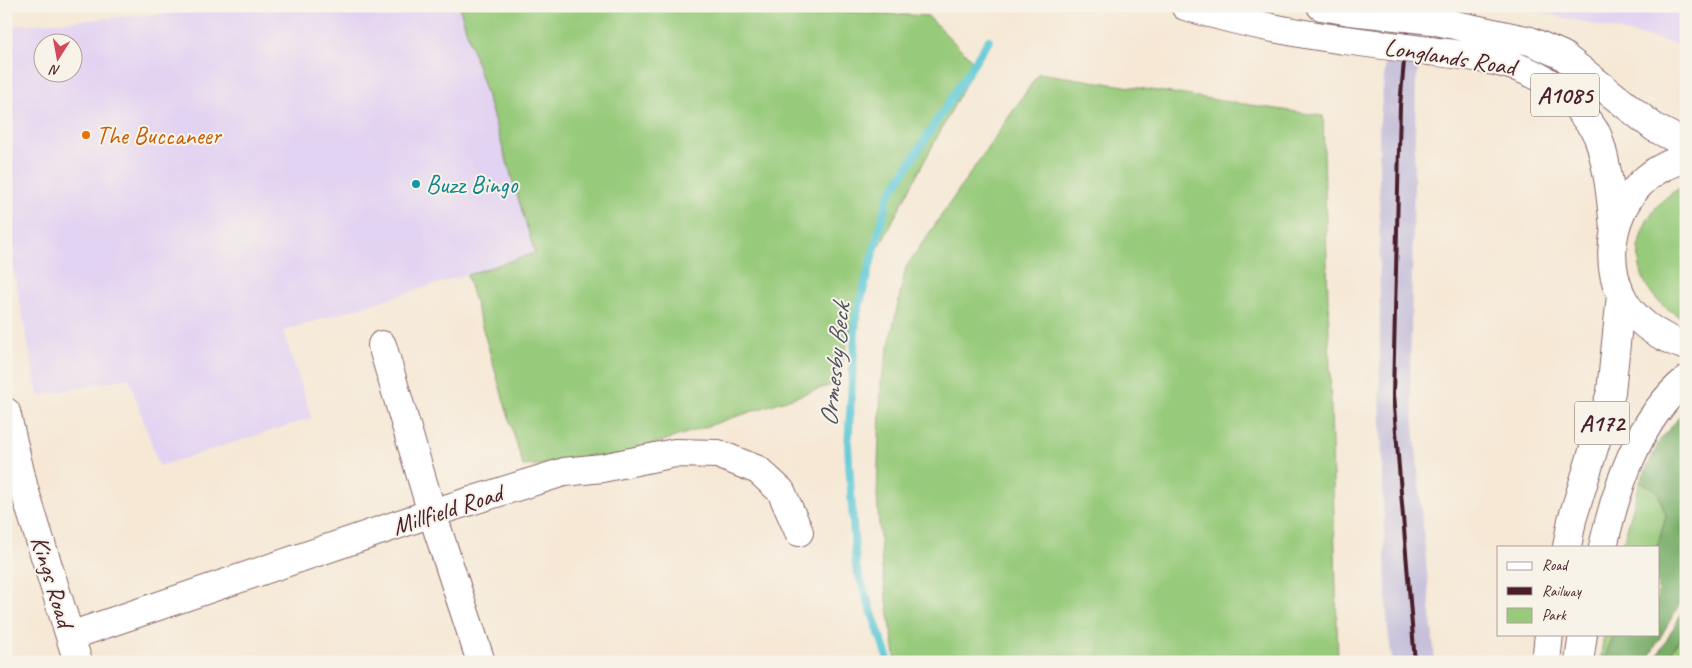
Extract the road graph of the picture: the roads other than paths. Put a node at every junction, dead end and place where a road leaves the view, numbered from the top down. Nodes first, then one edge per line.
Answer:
1 (1185, 6) edge
2 (1321, 6) edge
3 (1686, 144) edge
4 (1686, 159) edge
5 (1614, 228) junction
6 (1621, 296) junction
7 (382, 344) dead end
8 (1686, 346) edge
9 (1686, 380) edge
10 (6, 412) edge
11 (432, 513) junction
12 (799, 532) dead end
13 (1567, 546) edge
14 (1603, 546) edge
15 (70, 636) junction
16 (1549, 636) edge
17 (1583, 636) edge
18 (78, 662) edge
19 (481, 662) edge
20 (1546, 662) edge
21 (1579, 662) edge

1 - 5 main road, Longlands Road / A1085, bridge
2 - 3 main road, Longlands Road / A1085, bridge
4 - 5 main road, Longlands Road
5 - 6 main road, Longlands Road
6 - 8 main road, Longlands Road
6 - 13 main road, A172
7 - 11 main road
9 - 14 main road, A172
10 - 15 main road, Kings Road
11 - 12 main road, Millfield Road
11 - 15 main road, Millfield Road
11 - 19 main road
15 - 18 main road, Kings Road
16 - 20 main road
17 - 21 main road

